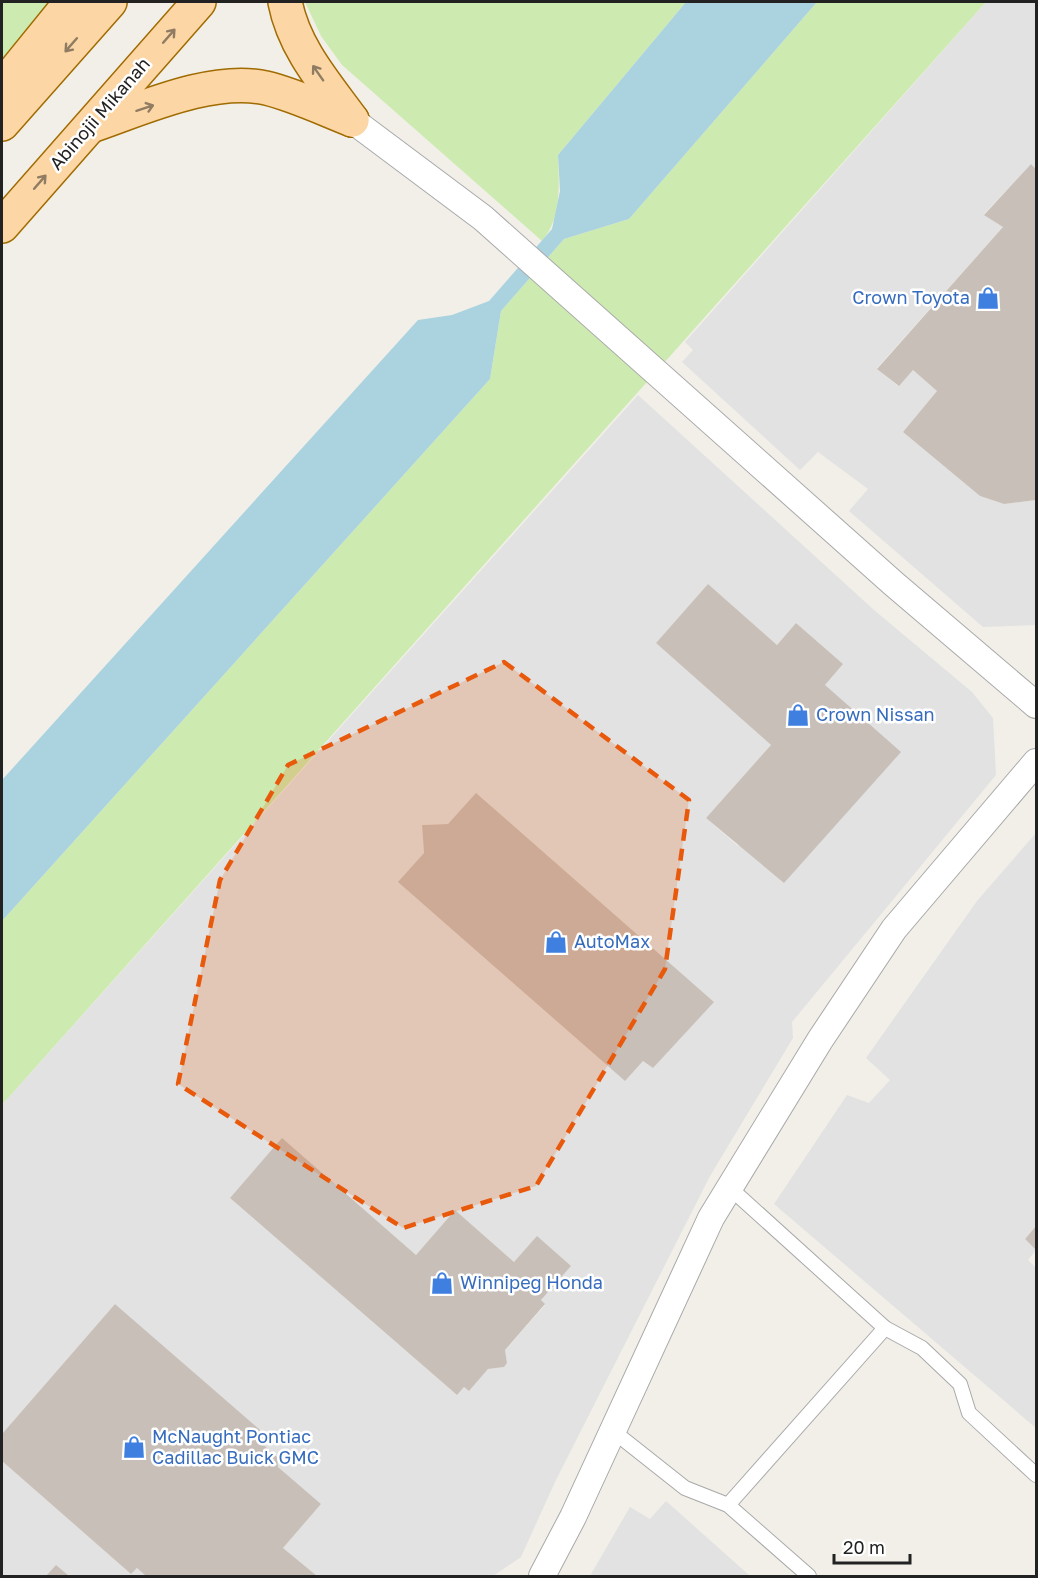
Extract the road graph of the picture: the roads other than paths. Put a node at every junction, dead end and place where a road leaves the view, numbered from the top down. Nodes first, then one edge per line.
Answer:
1 (71, 2) edge
2 (110, 2) edge
3 (199, 2) edge
4 (285, 2) edge
5 (2, 87) edge
6 (352, 120) junction
7 (2, 124) edge
8 (89, 126) junction
9 (2, 226) edge
10 (1036, 705) edge
11 (1036, 762) edge
12 (730, 1188) junction
13 (885, 1328) junction
14 (613, 1431) junction
15 (1036, 1475) edge
16 (728, 1506) junction
17 (542, 1576) edge
18 (809, 1576) edge

1 - 5 main road
2 -> 7 main road
8 -> 3 main road, Abinojii Mikanah
6 -> 4 main road
8 -> 6 main road
6 - 10 street
9 -> 8 main road, Abinojii Mikanah
11 - 12 street
12 - 13 lane
12 - 14 street
13 - 15 lane
13 - 16 lane
14 - 16 lane
14 - 17 street
16 - 18 lane

